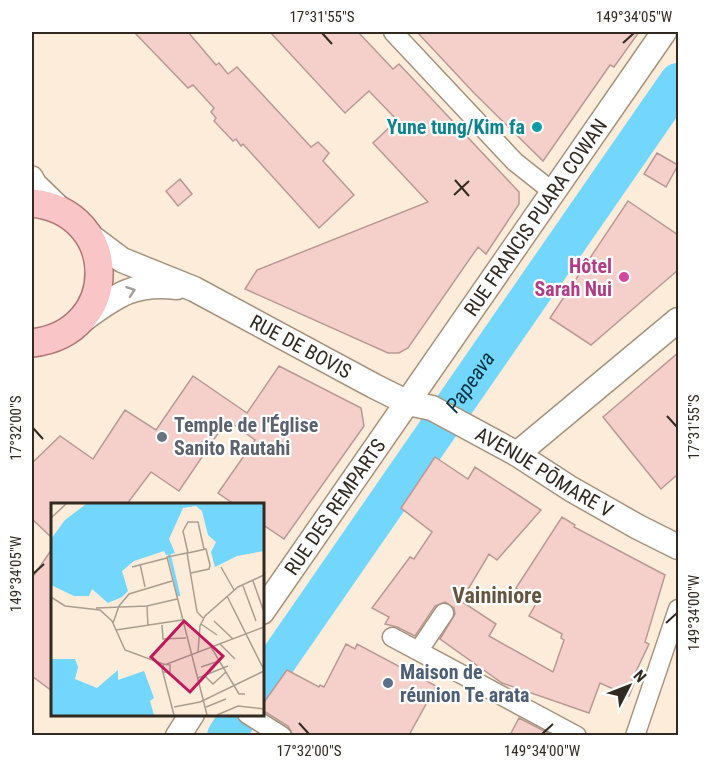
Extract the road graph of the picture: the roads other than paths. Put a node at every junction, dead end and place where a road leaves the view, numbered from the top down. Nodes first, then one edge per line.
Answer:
1 (393, 32) edge
2 (664, 32) edge
3 (32, 177) edge
4 (553, 192) junction
5 (32, 203) edge
6 (78, 224) junction
7 (194, 289) junction
8 (678, 320) edge
9 (81, 321) junction
10 (32, 343) edge
11 (408, 403) junction
12 (517, 454) junction
13 (678, 547) edge
14 (264, 609) edge
15 (678, 609) edge
16 (444, 613) dead end
17 (392, 636) dead end
18 (419, 650) junction
19 (191, 716) edge
20 (253, 719) edge
21 (178, 735) edge
22 (282, 735) edge
23 (577, 735) edge
24 (635, 735) edge

1 - 4 street
2 - 4 main road, RUE FRANCIS PUARA COWAN
3 - 6 street
4 - 11 main road, RUE FRANCIS PUARA COWAN
5 - 6 main road
6 - 7 main road, RUE DE BOVIS
6 - 9 main road
9 -> 7 main road, RUE DE BOVIS
7 - 11 main road, RUE DE BOVIS
8 - 12 main road
9 - 10 main road
11 - 12 main road, AVENUE PŌMARE V
11 - 14 main road, RUE DES REMPARTS
12 - 13 main road, AVENUE PŌMARE V
15 - 24 street
16 - 18 street
17 - 18 street
18 - 23 street
19 - 21 main road
20 - 22 street

